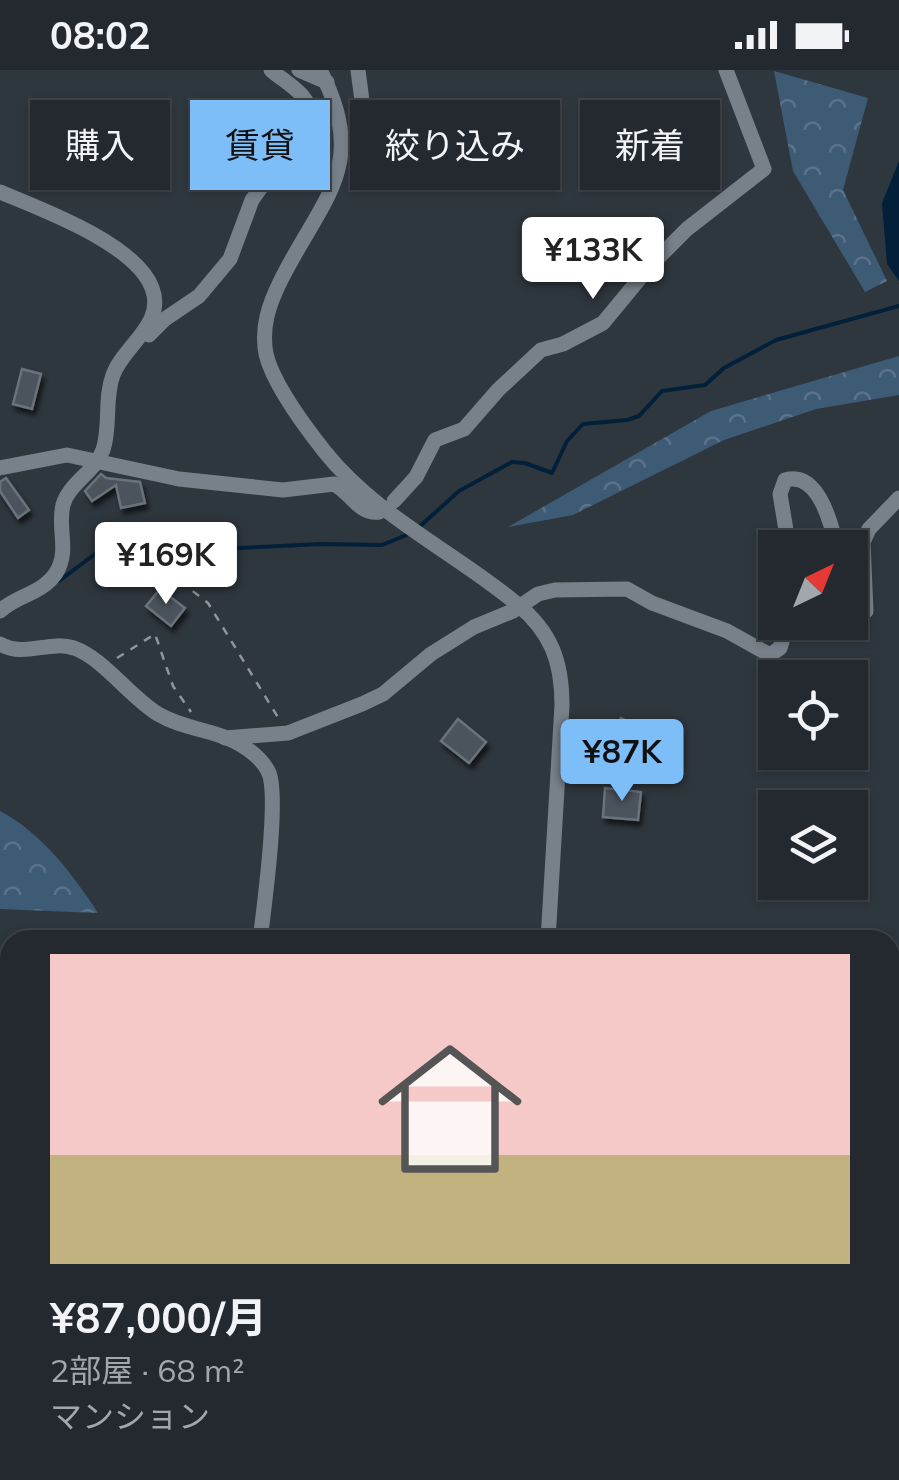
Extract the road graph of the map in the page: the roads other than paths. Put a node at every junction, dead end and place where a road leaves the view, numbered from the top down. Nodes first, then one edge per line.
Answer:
1 (270, 70) edge
2 (299, 70) edge
3 (358, 70) edge
4 (726, 70) edge
5 (324, 76) edge
6 (344, 140) junction
7 (0, 192) edge
8 (134, 344) junction
9 (97, 462) junction
10 (0, 468) edge
11 (899, 498) edge
12 (386, 507) junction
13 (787, 530) edge
14 (833, 530) edge
15 (868, 531) edge
16 (515, 602) junction
17 (0, 611) edge
18 (782, 640) edge
19 (0, 644) edge
20 (225, 738) junction
21 (261, 930) edge
22 (549, 930) edge

1 - 8 street
2 - 5 street
3 - 6 street
4 - 12 street
5 - 6 street
6 - 12 street
7 - 8 street
8 - 9 street
9 - 10 street
9 - 12 street
9 - 17 street
11 - 15 street
12 - 16 street
13 - 14 street
16 - 18 street
16 - 20 street
16 - 22 street
19 - 20 street
20 - 21 street

